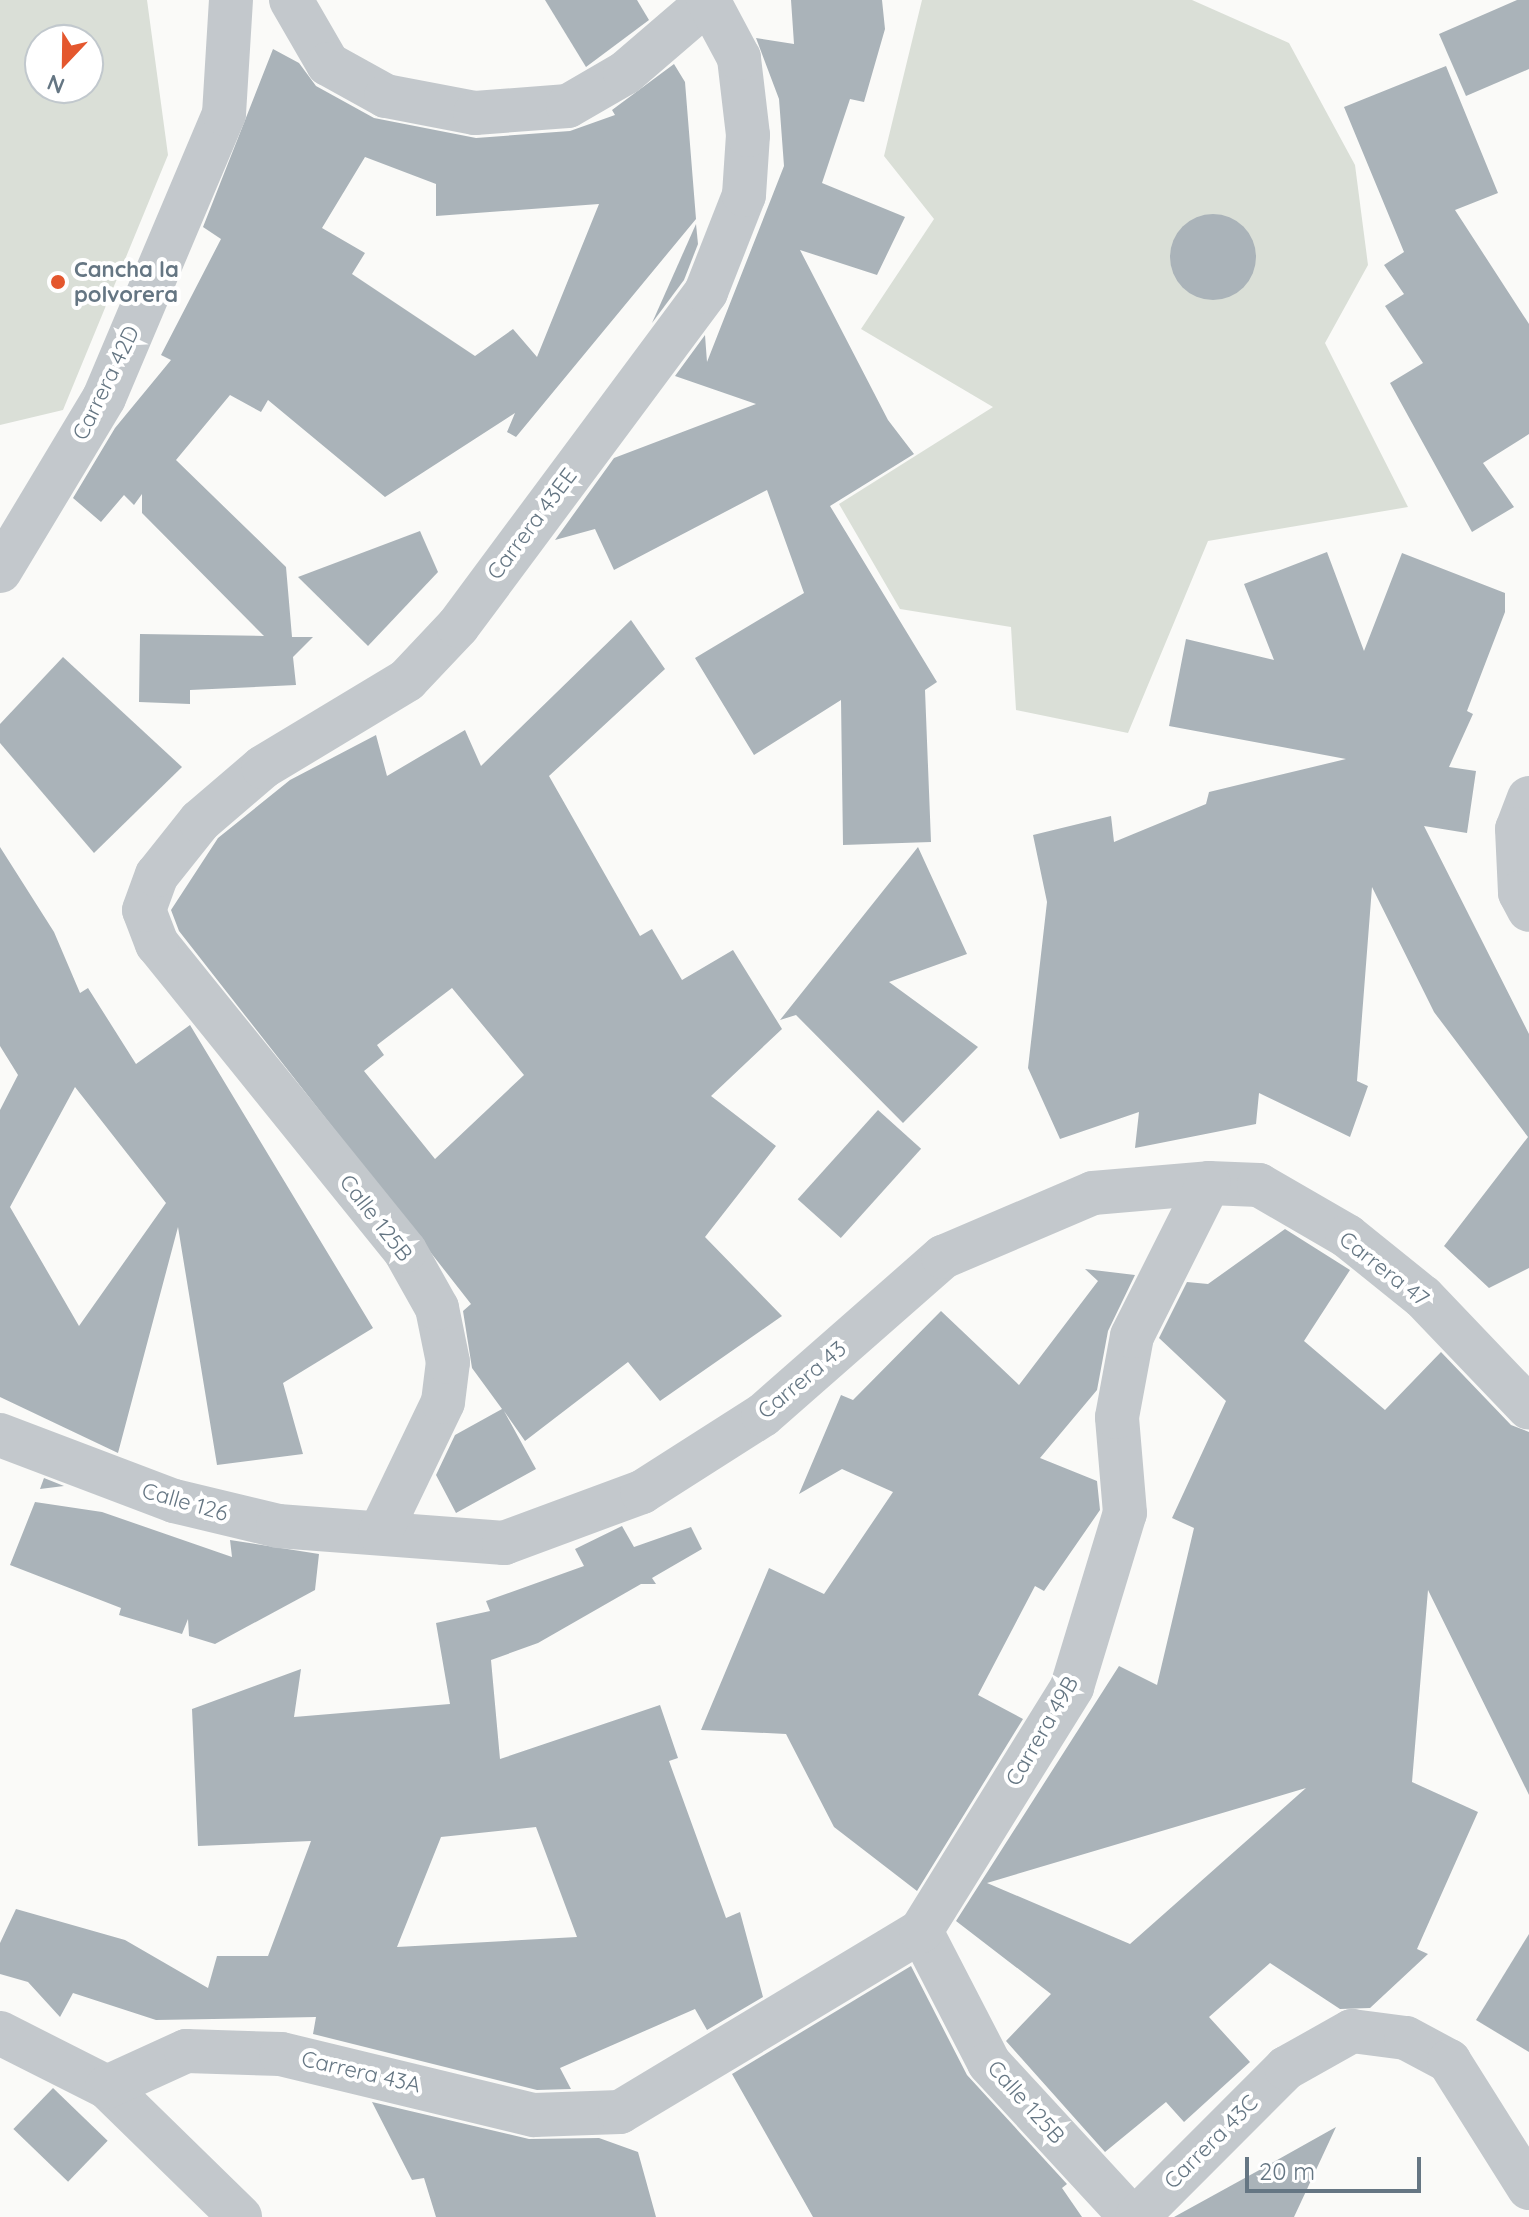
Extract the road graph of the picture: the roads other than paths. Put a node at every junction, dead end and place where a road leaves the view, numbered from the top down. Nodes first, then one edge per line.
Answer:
1 (231, 0) edge
2 (291, 0) edge
3 (709, 1) edge
4 (0, 571) edge
5 (1529, 798) edge
6 (1529, 910) edge
7 (157, 944) joint
8 (1209, 1183) junction
9 (1529, 1408) edge
10 (0, 1435) edge
11 (380, 1533) junction
12 (921, 1931) junction
13 (0, 2033) edge
14 (107, 2087) junction
15 (620, 2112) joint
16 (1529, 2188) edge
17 (240, 2217) edge
18 (1131, 2217) edge
19 (1137, 2217) edge

1 - 4 street, Carrera 42D
2 - 3 street
3 - 7 street, Carrera 43EE
5 - 6 street
7 - 11 street, Calle 125B
8 - 9 street, Carrera 47
8 - 11 street, Carrera 43
8 - 12 street, Carrera 49B
10 - 11 street, Calle 126
12 - 15 street, Carrera 49B
12 - 18 street, Calle 125B
13 - 14 street
14 - 15 street, Carrera 43A
14 - 17 street
16 - 19 street, Carrera 43C

